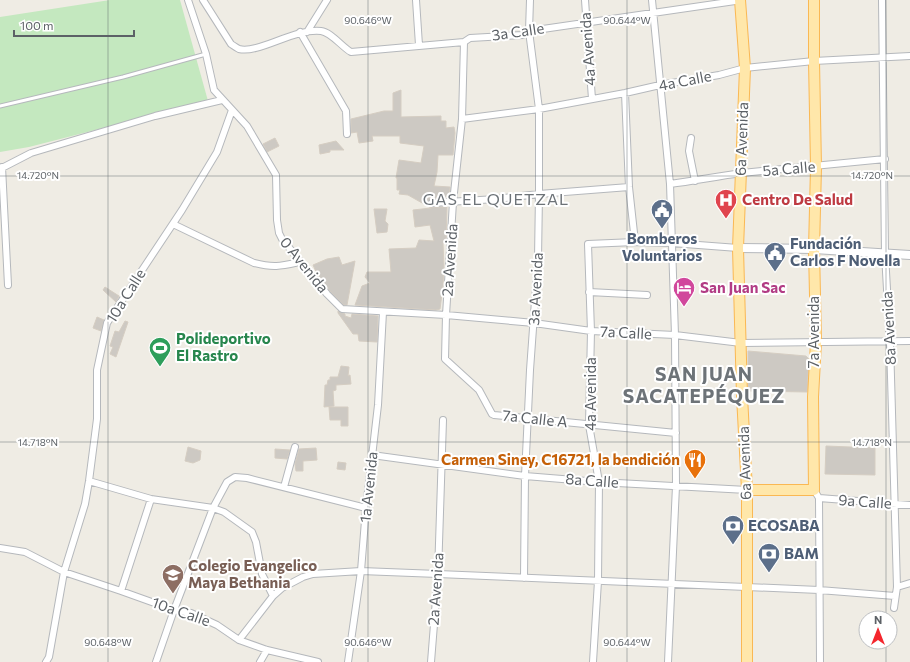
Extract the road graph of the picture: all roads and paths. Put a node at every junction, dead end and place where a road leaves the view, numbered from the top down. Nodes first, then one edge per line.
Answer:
1 (188, 0) edge
2 (203, 0) edge
3 (327, 0) edge
4 (416, 0) edge
5 (530, 0) edge
6 (585, 0) edge
7 (652, 0) edge
8 (741, 0) edge
9 (814, 0) edge
10 (882, 0) edge
11 (654, 14) junction
12 (586, 22) junction
13 (529, 31) junction
14 (303, 32) junction
15 (464, 42) junction
16 (419, 45) junction
17 (206, 54) junction
18 (910, 56) edge
19 (883, 57) junction
20 (814, 61) junction
21 (744, 68) junction
22 (660, 86) junction
23 (626, 94) junction
24 (592, 99) junction
25 (222, 100) junction
26 (0, 106) edge
27 (539, 109) junction
28 (232, 110) junction
29 (462, 119) junction
30 (347, 134) dead end
31 (691, 138) dead end
32 (885, 159) junction
33 (816, 167) junction
34 (1, 168) edge
35 (741, 173) junction
36 (695, 181) junction
37 (670, 184) junction
38 (629, 187) junction
39 (539, 194) junction
40 (432, 202) dead end
41 (453, 202) junction
42 (173, 224) junction
43 (636, 242) junction
44 (672, 243) junction
45 (738, 248) junction
46 (814, 249) junction
47 (885, 254) junction
48 (910, 255) edge
49 (300, 262) junction
50 (8, 285) dead end
51 (590, 292) junction
52 (647, 295) dead end
53 (342, 309) joint
54 (384, 312) junction
55 (446, 315) junction
56 (534, 323) junction
57 (591, 331) junction
58 (675, 335) junction
59 (910, 341) edge
60 (816, 342) junction
61 (890, 342) junction
62 (741, 343) junction
63 (445, 359) joint
64 (528, 418) junction
65 (443, 420) dead end
66 (589, 424) junction
67 (676, 433) junction
68 (295, 447) dead end
69 (372, 455) junction
70 (441, 465) junction
71 (526, 476) junction
72 (89, 481) junction
73 (599, 482) junction
74 (676, 486) junction
75 (284, 487) junction
76 (747, 490) junction
77 (817, 494) junction
78 (151, 499) junction
79 (894, 504) junction
80 (910, 505) edge
81 (213, 508) junction
82 (366, 508) junction
83 (0, 548) edge
84 (361, 571) junction
85 (64, 572) junction
86 (438, 574) junction
87 (524, 578) junction
88 (598, 581) junction
89 (672, 584) junction
90 (910, 584) edge
91 (896, 587) junction
92 (746, 588) junction
93 (819, 590) junction
94 (121, 591) junction
95 (273, 596) junction
96 (896, 596) junction
97 (894, 608) dead end
98 (174, 610) junction
99 (239, 640) junction
100 (267, 650) junction
101 (46, 662) edge
102 (156, 662) edge
103 (260, 662) edge
104 (318, 662) edge
105 (348, 662) edge
106 (431, 662) edge
107 (593, 662) edge
108 (668, 662) edge
109 (747, 662) edge
110 (820, 662) edge

1 - 17 street, 0 Avenida
2 - 14 street
3 - 14 street
4 - 16 street
5 - 13 street, 3a Avenida
6 - 12 street, 4a Avenida
7 - 11 street
8 - 11 street, 3a Calle
8 - 21 main road, 6a Avenida
9 - 20 main road, 7a Avenida
10 - 19 street, 8a Avenida
11 - 12 street, 3a Calle
11 - 22 street
12 - 13 street, 3a Calle
12 - 24 street, 4a Avenida
13 - 15 street, 3a Calle
13 - 27 street, 3a Avenida
14 - 16 street, 3a Calle
14 - 30 street
15 - 16 street, 3a Calle
15 - 29 street, 2a Avenida
17 - 25 street, 0 Avenida
17 - 26 lane
18 - 19 street, 4a Calle
19 - 20 street, 4a Calle
19 - 32 street, 8a Avenida
20 - 21 street, 4a Calle
20 - 33 main road, 7a Avenida
21 - 22 street, 4a Calle
21 - 35 main road, 6a Avenida
22 - 23 street, 4a Calle
22 - 37 street
23 - 24 street, 4a Calle
23 - 38 street
24 - 27 street, 4a Calle
25 - 28 street, 0 Avenida
25 - 34 street
27 - 29 street, 4a Calle
27 - 39 street, 3a Avenida
28 - 42 street, 10a Calle
28 - 49 street, 0 Avenida
29 - 41 street, 2a Avenida
31 - 36 street
32 - 33 street, 5a Calle
32 - 47 street, 8a Avenida
33 - 35 street, 5a Calle
33 - 46 main road, 7a Avenida
34 - 50 street
35 - 36 street, 5a Calle
35 - 45 main road, 6a Avenida
36 - 37 street, 5a Calle
37 - 44 street
38 - 39 street
38 - 43 street
39 - 41 street
39 - 56 street, 3a Avenida
40 - 41 street
41 - 55 street, 2a Avenida
42 - 49 street
42 - 72 street, 10a Calle
43 - 44 street
43 - 51 street, 4a Avenida
44 - 45 street
44 - 58 street
45 - 46 street
45 - 62 main road, 6a Avenida
46 - 47 street
46 - 60 main road, 7a Avenida
47 - 48 street
47 - 61 street, 8a Avenida
49 - 53 street, 0 Avenida
51 - 52 street
51 - 57 street, 4a Avenida
53 - 54 street, 7a Calle
54 - 55 street, 7a Calle
54 - 69 street, 1a Avenida
55 - 56 street, 7a Calle
55 - 63 street, 2a Avenida
56 - 57 street, 7a Calle
56 - 64 street, 3a Avenida
57 - 58 street, 7a Calle
57 - 66 street, 4a Avenida
58 - 62 street, 7a Calle
58 - 67 street
59 - 61 street, 7a Calle
60 - 61 street, 7a Calle
60 - 62 street, 7a Calle
60 - 77 main road, 7a Avenida
61 - 79 street, 8a Avenida
62 - 76 main road, 6a Avenida
63 - 64 street, 7a Calle A
64 - 66 street, 7a Calle A
64 - 71 street, 3a Avenida
65 - 70 street, 2a Avenida
66 - 67 street, 7a Calle A
66 - 73 street, 4a Avenida
67 - 74 street
68 - 75 street
69 - 70 street, 8a Calle
69 - 82 street, 1a Avenida
70 - 71 street, 8a Calle
70 - 86 street, 2a Avenida
71 - 73 street, 8a Calle
71 - 87 street, 3a Avenida
72 - 78 street
72 - 85 street, 10a Calle
73 - 74 street, 8a Calle
73 - 88 street, 4a Avenida
74 - 76 street, 8a Calle
74 - 89 street
75 - 81 street
75 - 82 street
76 - 77 main road, 8a Calle
76 - 92 main road, 6a Avenida
77 - 79 street, 9a Calle
77 - 93 street, 7a Avenida
78 - 81 street
78 - 94 street
79 - 80 street, 9a Calle
79 - 91 street, 8a Avenida
81 - 95 street
81 - 98 street
82 - 84 street, 1a Avenida
83 - 85 street
84 - 86 street
84 - 95 street
84 - 105 street, 1a Avenida
85 - 94 street, 10a Calle
85 - 101 street, 10a Calle
86 - 87 street
86 - 106 street, 2a Avenida
87 - 88 street
88 - 89 street
88 - 107 street, 4a Avenida
89 - 92 street
89 - 108 street
90 - 91 street
91 - 96 street, 8a Avenida
92 - 93 street
92 - 109 main road, 6a Avenida
93 - 96 street
93 - 110 street, 7a Avenida
94 - 98 street, 10a Calle
95 - 99 street
96 - 97 street, 8a Avenida
98 - 99 street, 10a Calle
98 - 102 street
99 - 100 street, 10a Calle
100 - 103 street
100 - 104 street, 10a Calle

